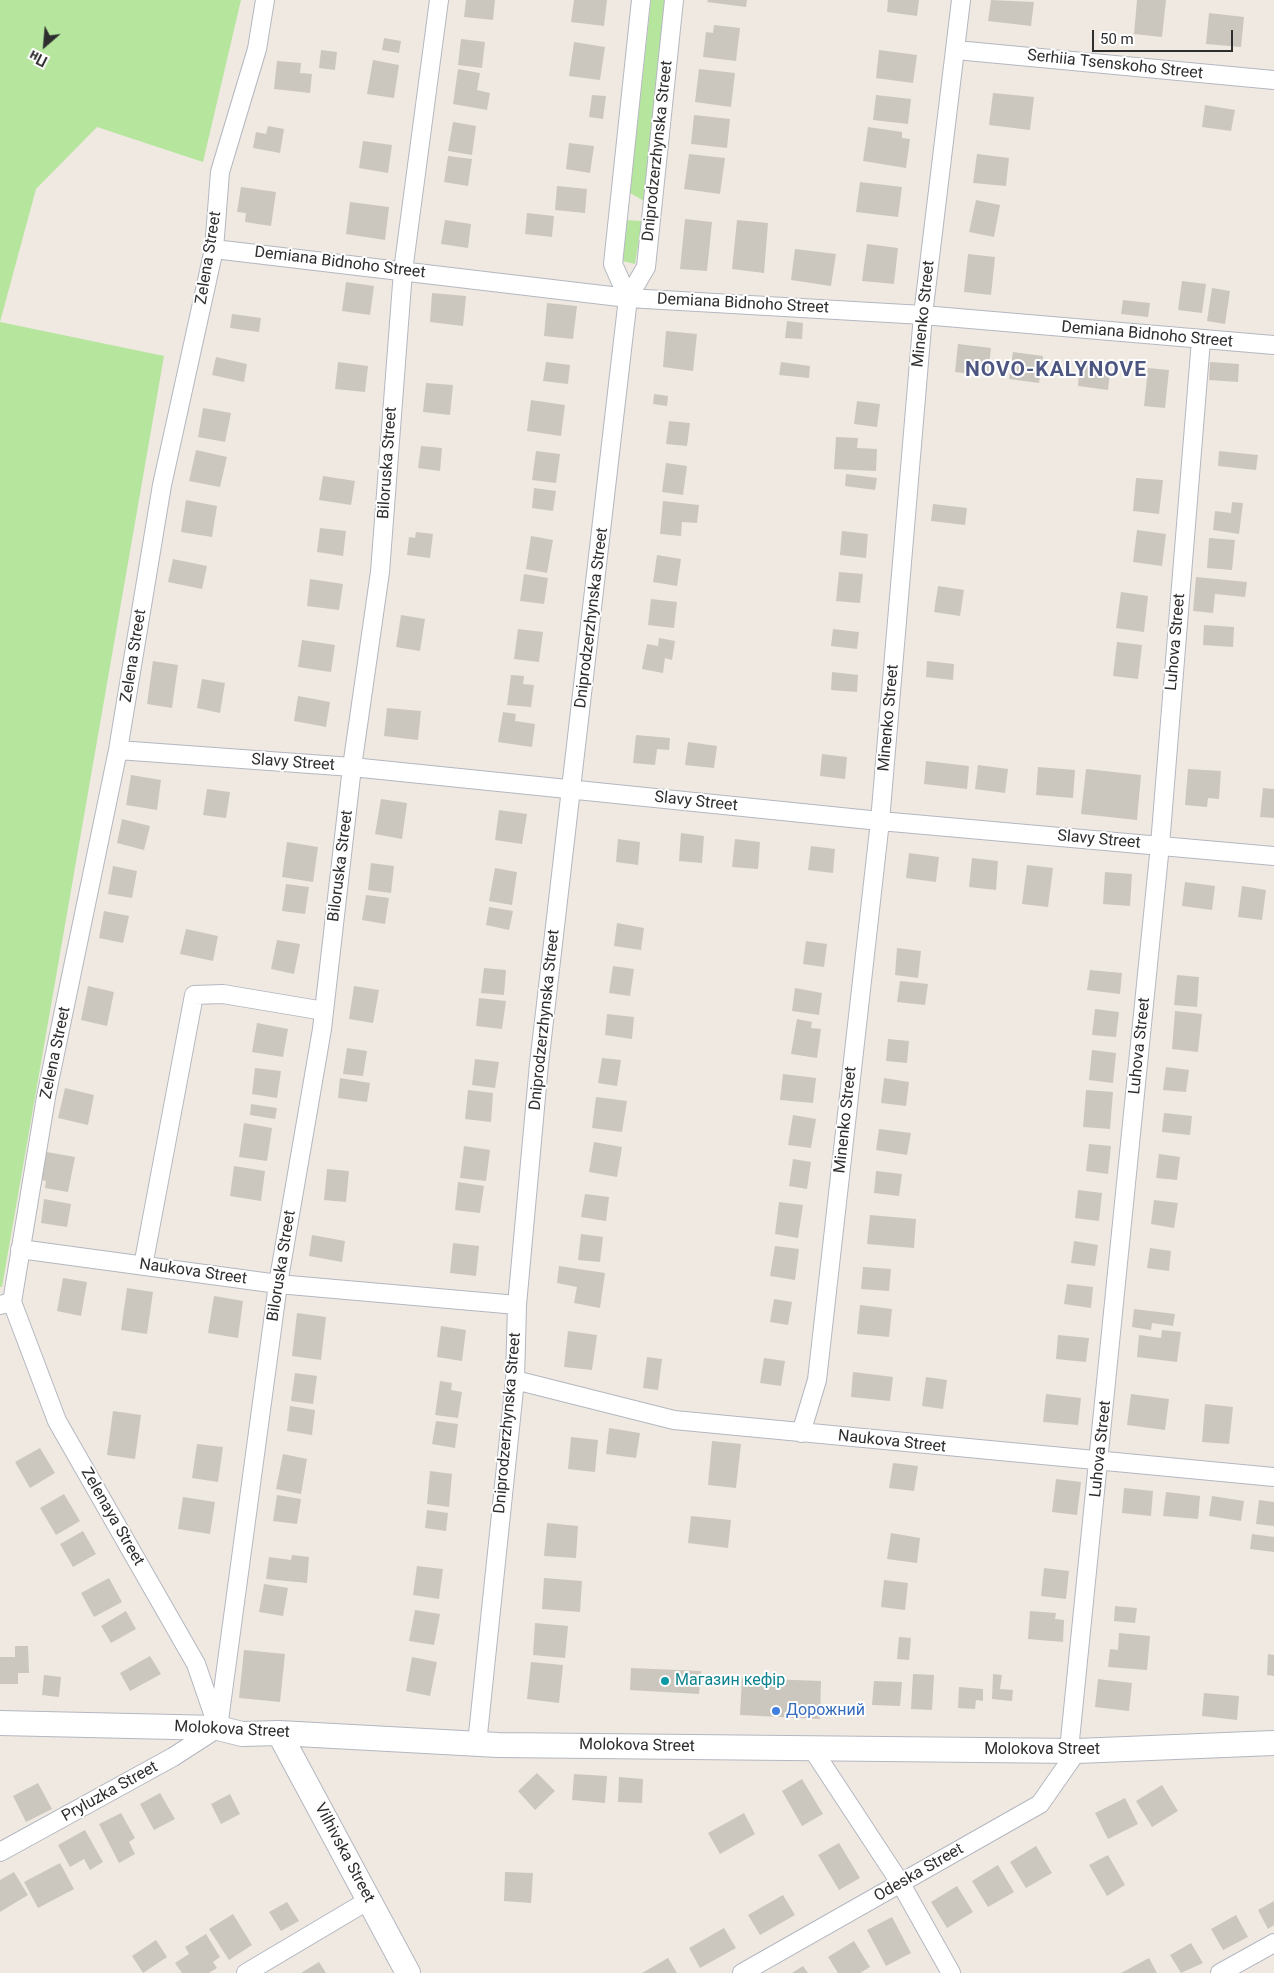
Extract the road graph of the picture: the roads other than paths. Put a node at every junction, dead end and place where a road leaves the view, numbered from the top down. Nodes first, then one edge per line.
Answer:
1 (265, 0) edge
2 (439, 0) edge
3 (641, 0) edge
4 (674, 0) edge
5 (961, 0) edge
6 (956, 50) junction
7 (1274, 80) edge
8 (214, 249) junction
9 (403, 270) junction
10 (628, 298) junction
11 (923, 315) junction
12 (1200, 340) junction
13 (1274, 345) edge
14 (118, 750) junction
15 (352, 767) junction
16 (572, 789) junction
17 (880, 821) junction
18 (1160, 845) junction
19 (1274, 856) edge
20 (324, 1011) junction
21 (20, 1249) junction
22 (143, 1266) junction
23 (278, 1284) junction
24 (6, 1303) edge
25 (517, 1305) junction
26 (515, 1380) junction
27 (801, 1433) junction
28 (1100, 1462) junction
29 (1274, 1477) edge
30 (0, 1723) edge
31 (218, 1728) junction
32 (279, 1733) junction
33 (1274, 1743) edge
34 (478, 1744) junction
35 (811, 1748) junction
36 (1073, 1751) junction
37 (0, 1852) edge
38 (900, 1884) junction
39 (369, 1900) junction
40 (1274, 1943) edge
41 (246, 1973) edge
42 (408, 1973) edge
43 (742, 1973) edge
44 (951, 1973) edge
45 (1220, 1973) edge

1 - 8 street, Zelena Street
2 - 9 street, Biloruska Street
3 - 10 street, Dniprodzerzhynska Street
4 - 10 street, Dniprodzerzhynska Street
5 - 6 street, Minenko Street
6 - 7 street, Serhiia Tsenskoho Street
6 - 11 street, Minenko Street
8 - 9 street, Demiana Bidnoho Street
8 - 14 street, Zelena Street
9 - 10 street, Demiana Bidnoho Street
9 - 15 street, Biloruska Street
10 - 11 street, Demiana Bidnoho Street
10 - 16 street, Dniprodzerzhynska Street
11 - 12 street, Demiana Bidnoho Street
11 - 17 street, Minenko Street
12 - 13 street, Demiana Bidnoho Street
12 - 18 street, Luhova Street
14 - 15 street, Slavy Street
14 - 21 street, Zelena Street
15 - 16 street, Slavy Street
15 - 20 street, Biloruska Street
16 - 17 street, Slavy Street
16 - 25 street, Dniprodzerzhynska Street
17 - 18 street, Slavy Street
17 - 27 street, Minenko Street
18 - 19 street, Slavy Street
18 - 28 street, Luhova Street
20 - 22 street
20 - 23 street, Biloruska Street
21 - 22 street, Naukova Street
21 - 24 street, Zelena Street
22 - 23 street, Naukova Street
23 - 25 street, Naukova Street
23 - 31 street, Biloruska Street
24 - 31 street, Zelenaya Street
25 - 26 street, Dniprodzerzhynska Street
26 - 27 street, Naukova Street
26 - 34 street, Dniprodzerzhynska Street
27 - 28 street, Naukova Street
28 - 29 street, Naukova Street
28 - 36 street, Luhova Street
30 - 31 street, Molokova Street
31 - 32 street, Molokova Street
31 - 37 street, Pryluzka Street
32 - 34 street, Molokova Street
32 - 39 street, Vilhivska Street
33 - 36 street, Molokova Street
34 - 35 street, Molokova Street
35 - 36 street, Molokova Street
35 - 38 street
36 - 38 street, Odeska Street
38 - 43 street, Odeska Street
38 - 44 street
39 - 41 street
39 - 42 street, Vilhivska Street
40 - 45 street

